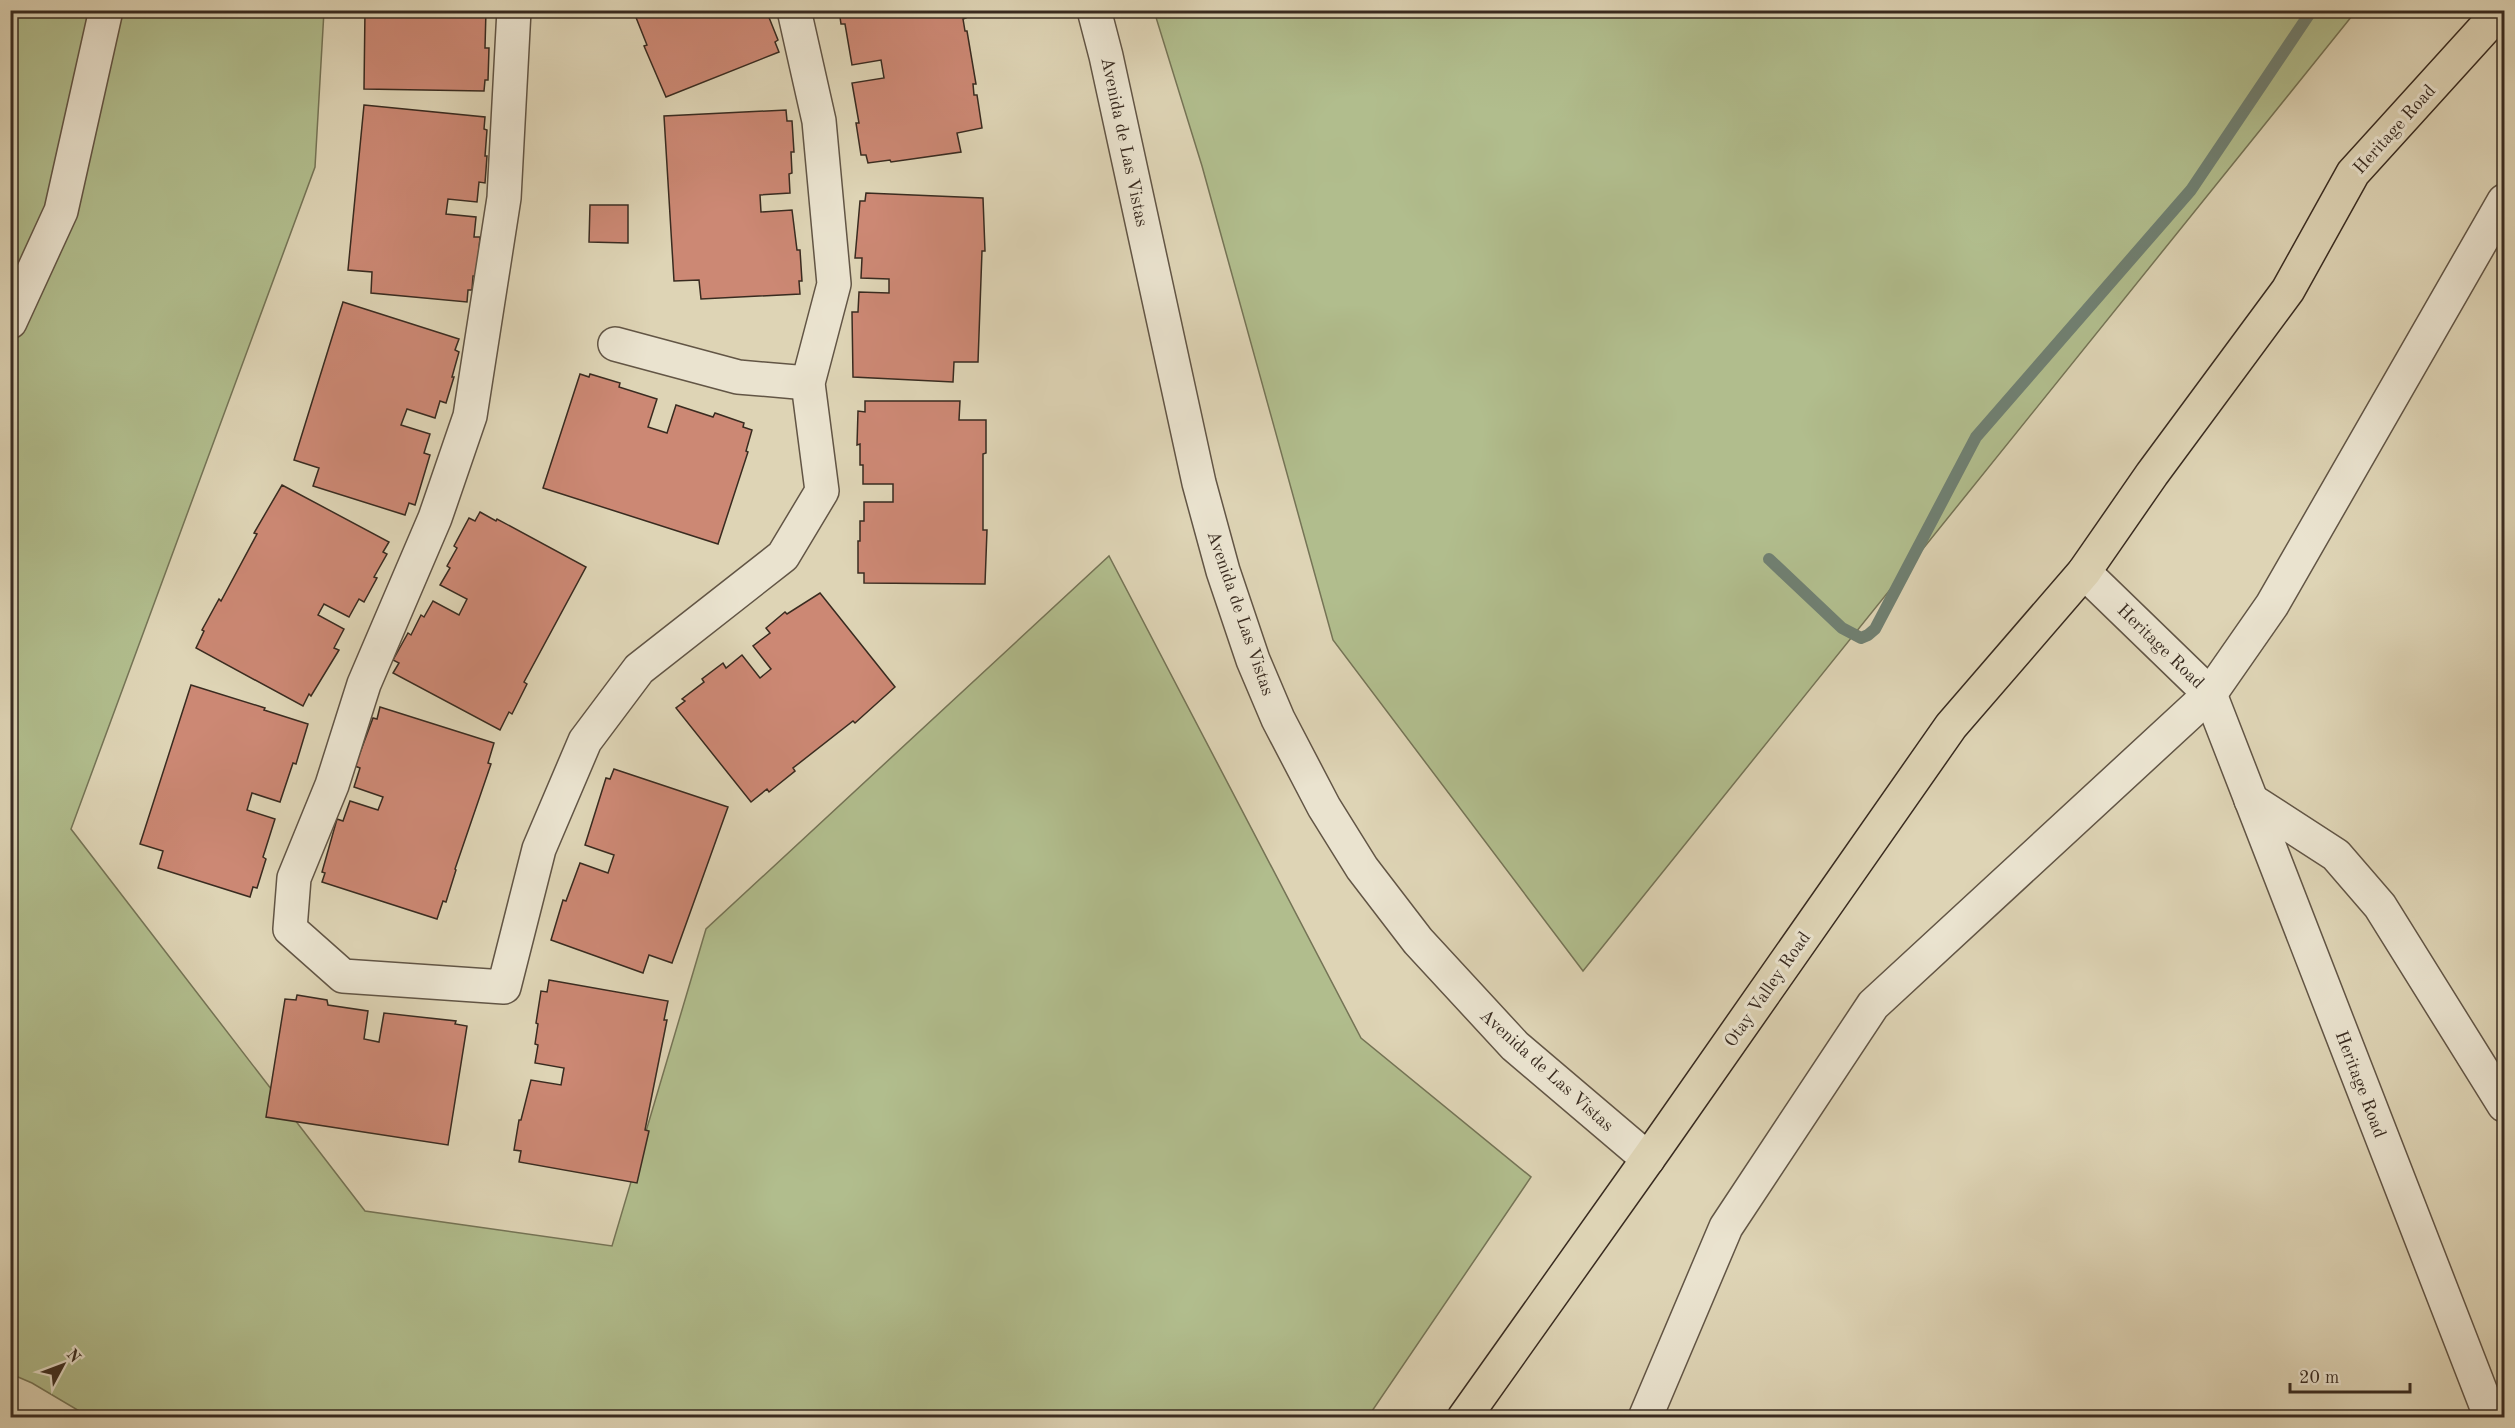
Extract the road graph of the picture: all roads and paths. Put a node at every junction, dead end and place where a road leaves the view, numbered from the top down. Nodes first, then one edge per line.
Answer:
1 (106, 10) edge
2 (514, 10) edge
3 (794, 10) edge
4 (1094, 10) edge
5 (2501, 10) edge
6 (2505, 201) edge
7 (10, 322) edge
8 (615, 344) dead end
9 (808, 383) junction
10 (2084, 572) junction
11 (2210, 694) junction
12 (2251, 800) junction
13 (2505, 1105) edge
14 (1648, 1160) junction
15 (1464, 1418) edge
16 (1645, 1418) edge
17 (2491, 1418) edge

1 - 7 street
2 - 9 street
3 - 9 street
4 - 14 street, Avenida de Las Vistas
5 - 10 main road, Heritage Road
6 - 11 street
8 - 9 street
10 - 11 street, Heritage Road
10 - 14 main road, Otay Valley Road
11 - 12 street, Heritage Road
11 - 16 street
12 - 13 street
12 - 17 street, Heritage Road
14 - 15 main road, Otay Valley Road

